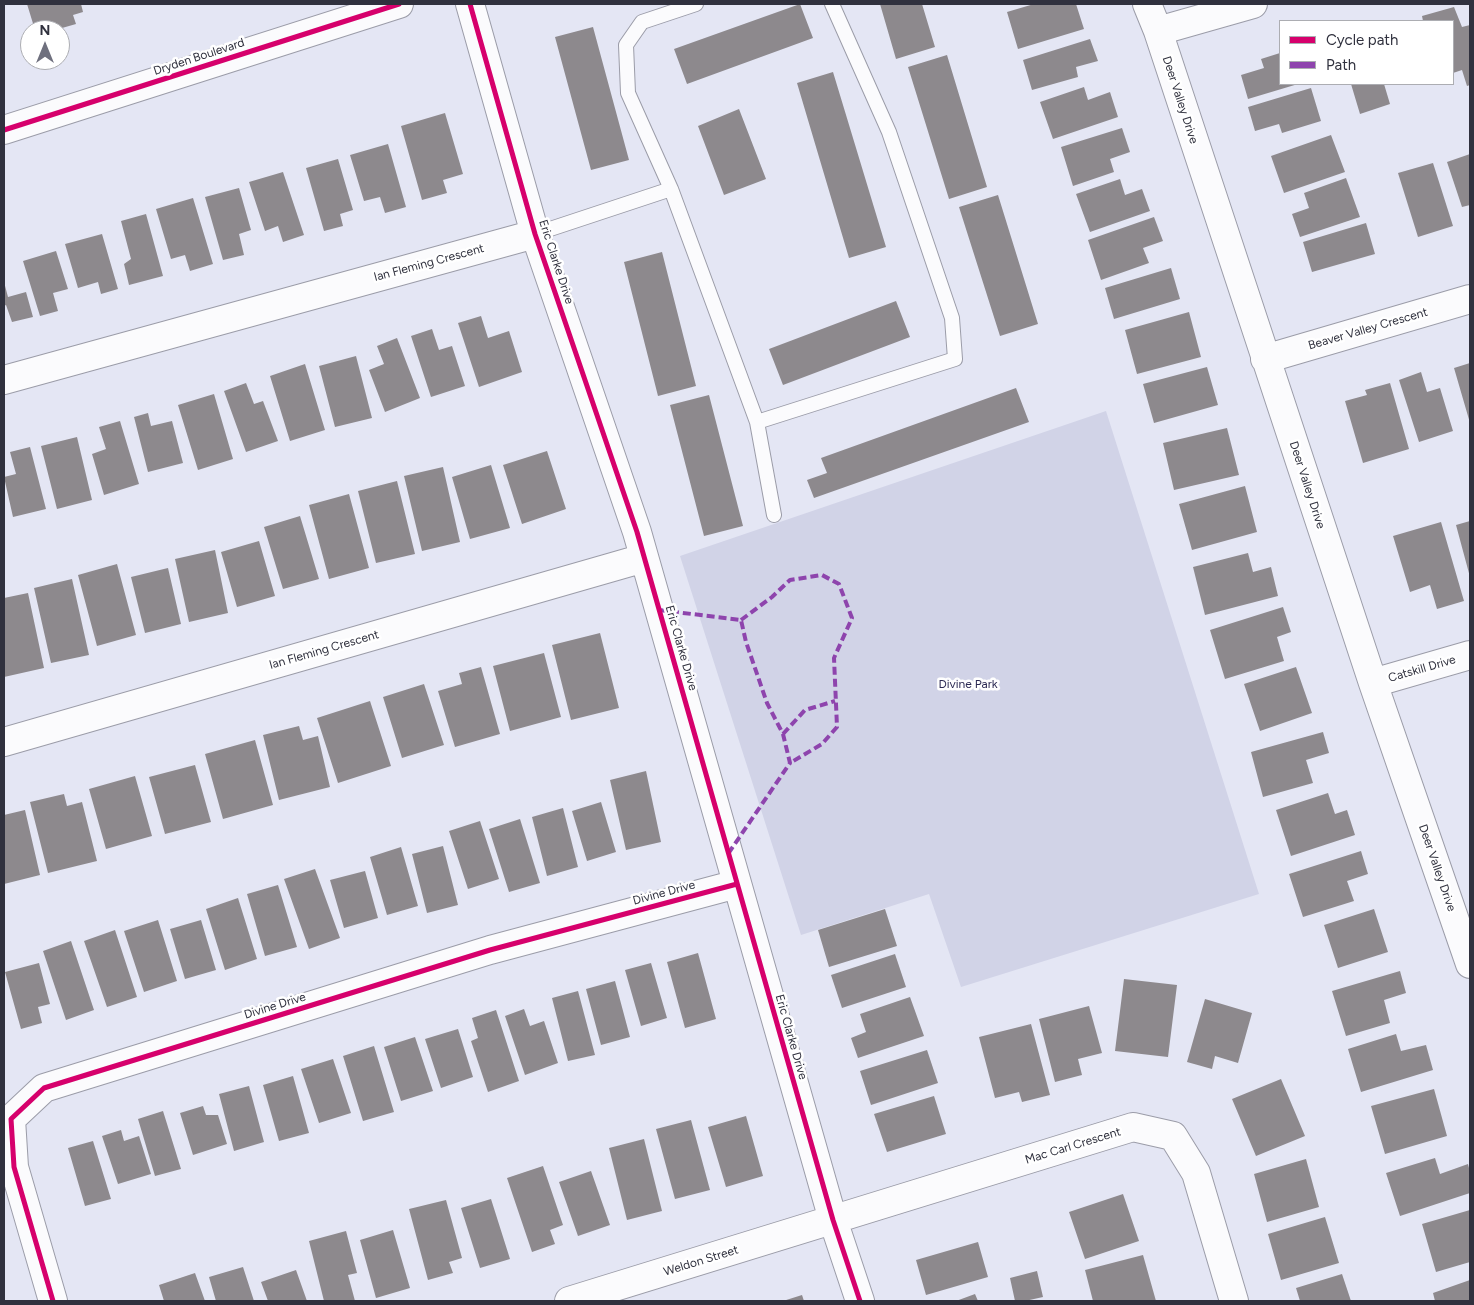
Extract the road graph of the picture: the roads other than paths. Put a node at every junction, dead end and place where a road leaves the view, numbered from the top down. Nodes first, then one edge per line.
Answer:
1 (400, 4) edge
2 (470, 4) edge
3 (696, 4) edge
4 (832, 4) edge
5 (1147, 4) edge
6 (1253, 4) edge
7 (1158, 31) junction
8 (4, 130) edge
9 (671, 189) junction
10 (536, 234) junction
11 (1470, 299) edge
12 (1266, 360) junction
13 (4, 380) edge
14 (756, 422) junction
15 (774, 515) dead end
16 (644, 558) junction
17 (1470, 655) edge
18 (1373, 683) junction
19 (4, 742) edge
20 (737, 884) junction
21 (1470, 964) edge
22 (833, 1220) junction
23 (53, 1301) edge
24 (569, 1301) edge
25 (860, 1301) edge
26 (1234, 1301) edge

1 - 8 street, Dryden Boulevard
2 - 10 street, Eric Clarke Drive
3 - 9 lane
4 - 14 lane
5 - 7 street, Deer Valley Drive
6 - 7 street
7 - 12 street, Deer Valley Drive
9 - 10 lane
9 - 14 lane
10 - 13 street, Ian Fleming Crescent
10 - 16 street, Eric Clarke Drive
11 - 12 street, Beaver Valley Crescent
12 - 18 street, Deer Valley Drive
14 - 15 lane
16 - 19 street, Ian Fleming Crescent
16 - 20 street, Eric Clarke Drive
17 - 18 street, Catskill Drive
18 - 21 street, Deer Valley Drive
20 - 22 street, Eric Clarke Drive
20 - 23 street, Divine Drive
22 - 24 street, Weldon Street
22 - 25 street, Eric Clarke Drive
22 - 26 street, Mac Carl Crescent

